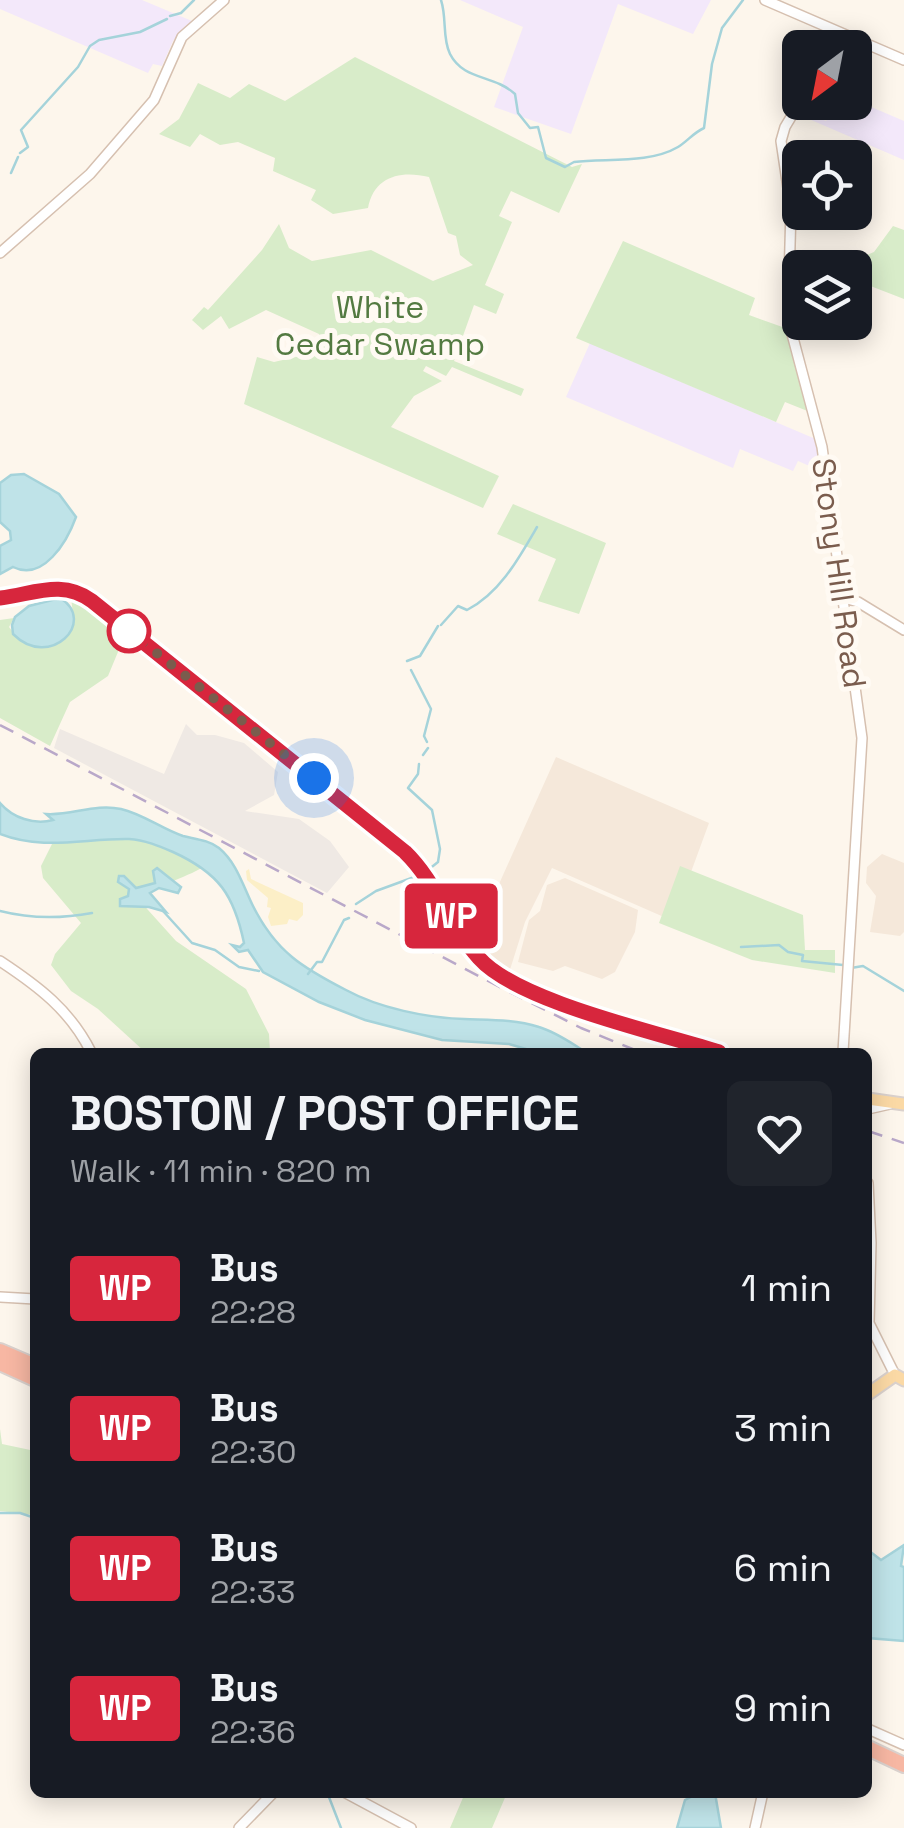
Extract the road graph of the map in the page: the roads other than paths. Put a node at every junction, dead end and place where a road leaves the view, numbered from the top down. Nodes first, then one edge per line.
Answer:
1 (224, 0) edge
2 (764, 0) edge
3 (828, 30) edge
4 (872, 49) edge
5 (904, 60) edge
6 (789, 120) edge
7 (0, 253) edge
8 (841, 597) junction
9 (0, 598) edge
10 (904, 630) edge
11 (0, 961) edge
12 (89, 1048) edge
13 (707, 1048) edge
14 (843, 1048) edge
15 (872, 1100) edge
16 (890, 1104) junction
17 (904, 1104) edge
18 (872, 1108) edge
19 (0, 1297) edge
20 (30, 1299) edge
21 (872, 1325) edge
22 (0, 1351) edge
23 (0, 1363) edge
24 (30, 1364) edge
25 (30, 1377) edge
26 (897, 1380) edge
27 (872, 1392) edge
28 (872, 1731) edge
29 (904, 1745) edge
30 (872, 1746) edge
31 (872, 1747) edge
32 (904, 1756) edge
33 (904, 1765) edge
34 (268, 1798) edge
35 (355, 1798) edge
36 (762, 1798) edge
37 (239, 1828) edge
38 (411, 1828) edge
39 (755, 1828) edge

1 - 7 main road
2 - 3 main road
4 - 5 main road
6 - 8 main road, Stony Hill Road
8 - 10 main road
8 - 14 main road, Stony Hill Road
9 - 13 main road
11 - 12 main road
15 - 16 main road
16 - 17 main road
16 - 18 main road
19 - 20 main road
21 - 26 main road
22 - 24 highway
23 - 25 highway
26 - 27 main road
28 - 29 main road
30 - 32 highway
31 - 33 highway
34 - 37 main road
35 - 38 main road
36 - 39 main road

